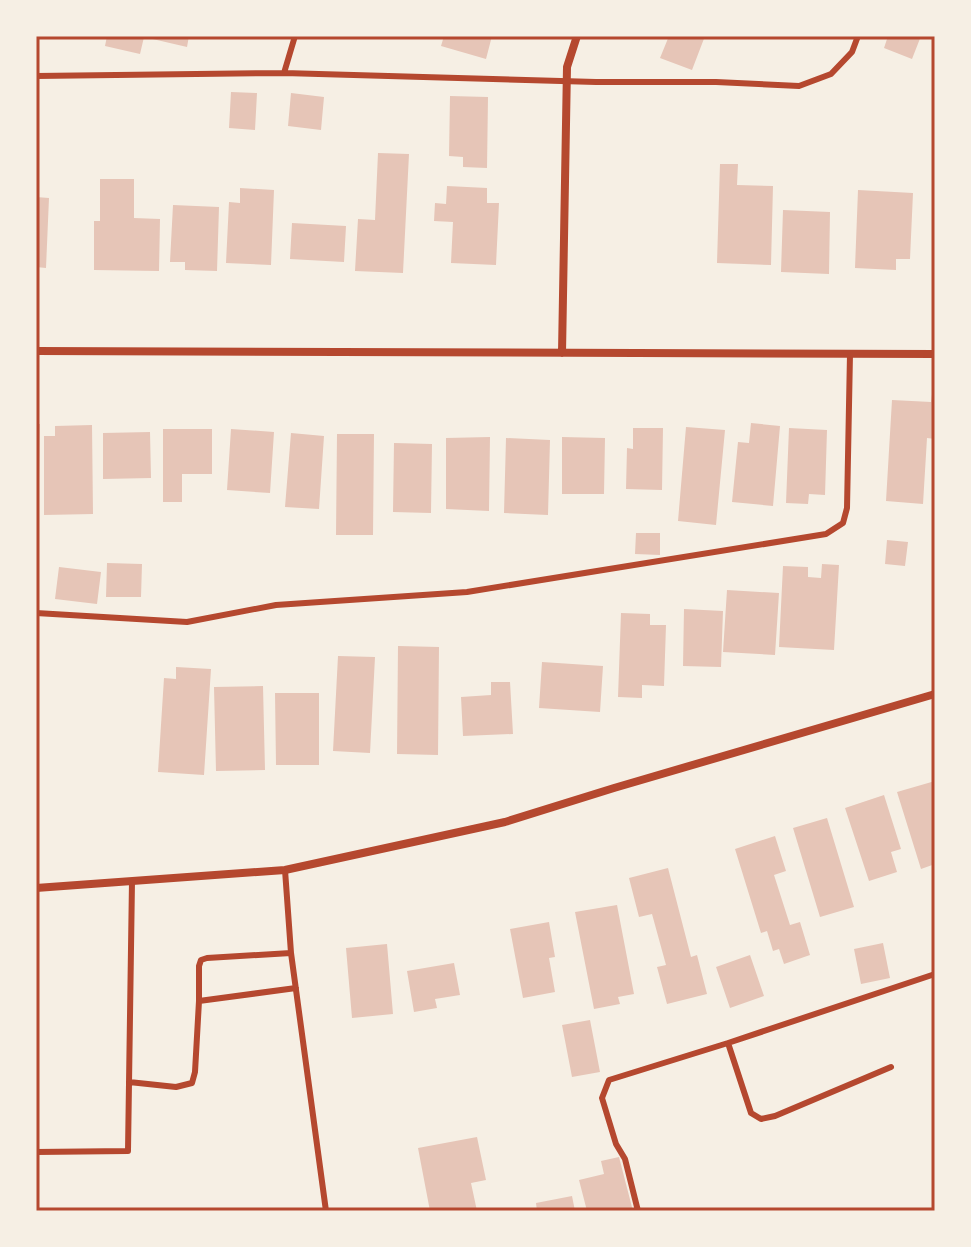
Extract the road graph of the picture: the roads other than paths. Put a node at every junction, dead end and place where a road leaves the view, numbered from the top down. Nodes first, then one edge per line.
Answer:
1 (295, 36) edge
2 (577, 36) edge
3 (858, 36) edge
4 (284, 73) junction
5 (36, 76) edge
6 (566, 80) junction
7 (36, 351) edge
8 (562, 353) junction
9 (850, 354) junction
10 (935, 354) edge
11 (36, 613) edge
12 (935, 694) edge
13 (285, 870) junction
14 (132, 881) junction
15 (36, 888) edge
16 (291, 953) junction
17 (935, 974) edge
18 (296, 988) junction
19 (199, 1001) junction
20 (728, 1043) junction
21 (891, 1067) dead end
22 (129, 1082) junction
23 (36, 1152) edge
24 (326, 1211) edge
25 (638, 1211) edge

1 - 4 lane
2 - 6 street
3 - 6 lane
4 - 5 lane
4 - 6 lane
6 - 8 street
7 - 8 street
8 - 9 street
9 - 10 street
9 - 11 lane
12 - 13 street
13 - 14 street
13 - 16 lane
14 - 15 street
14 - 22 lane
16 - 18 lane
16 - 19 lane
17 - 20 lane
18 - 19 lane
18 - 24 lane
19 - 22 lane
20 - 21 lane
20 - 25 lane
22 - 23 lane

